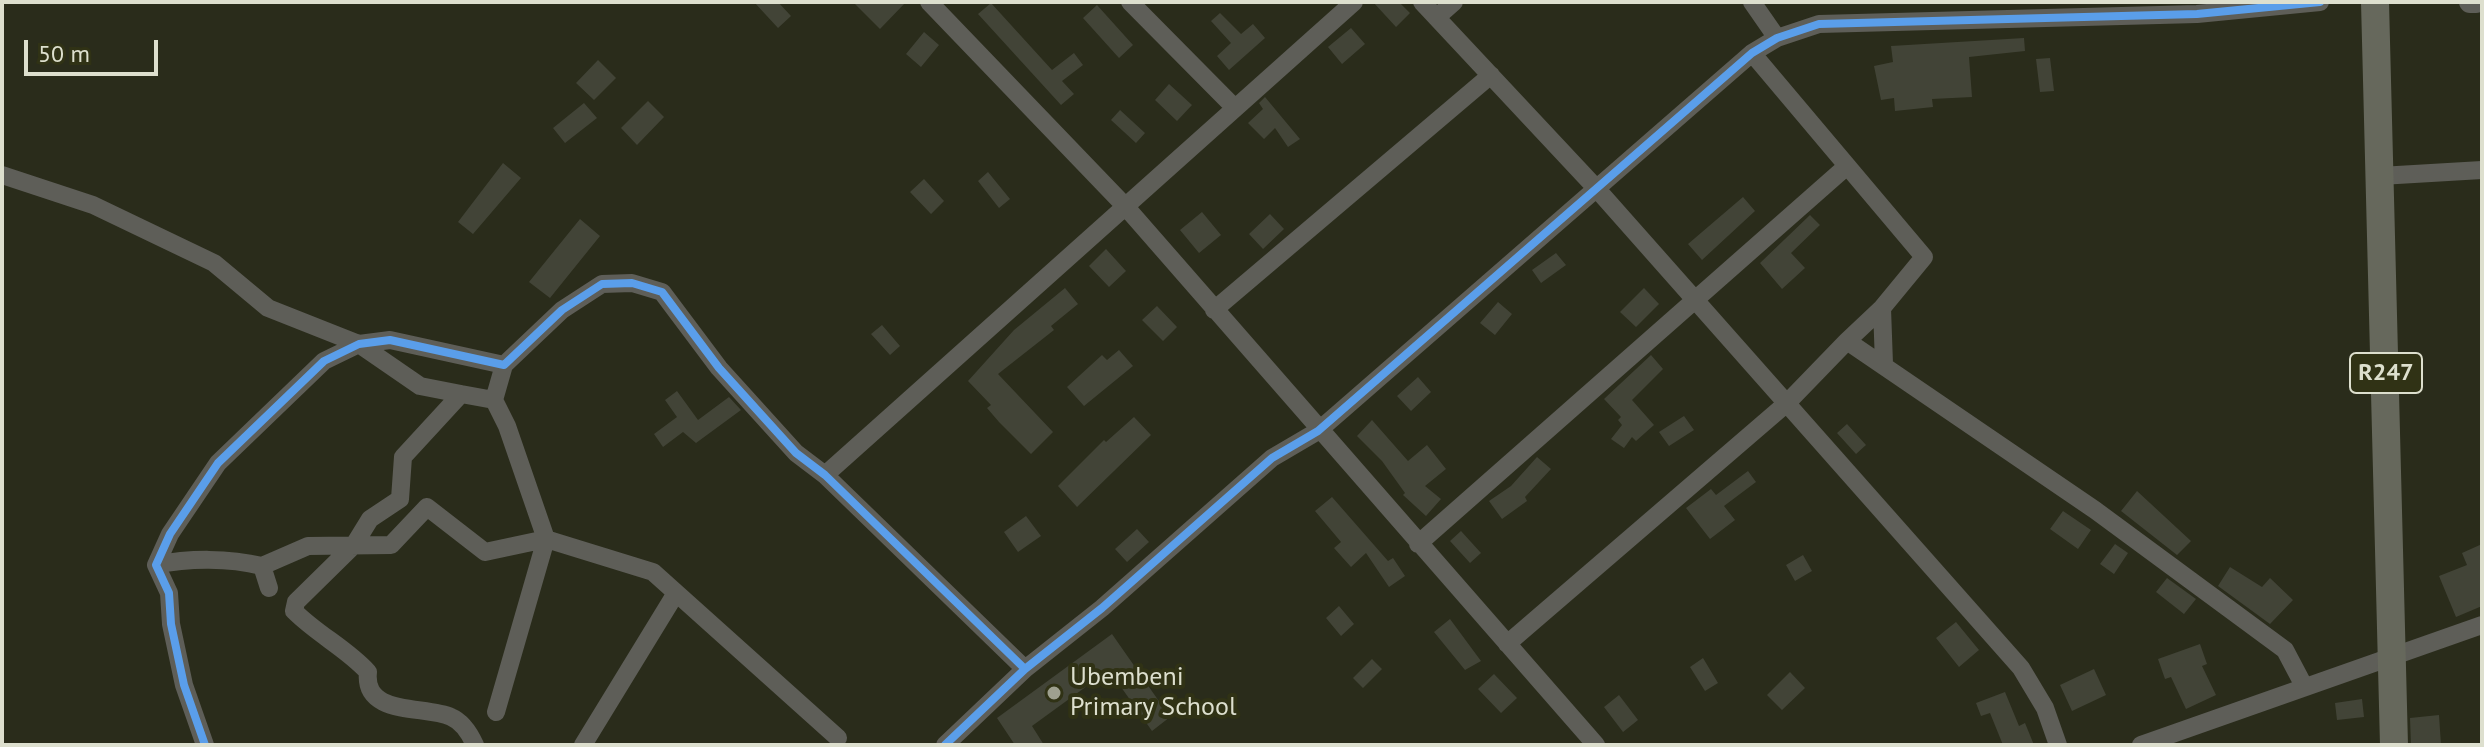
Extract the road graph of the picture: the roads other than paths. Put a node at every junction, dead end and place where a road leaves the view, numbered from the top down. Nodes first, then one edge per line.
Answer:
1 (929, 2) edge
2 (1130, 2) edge
3 (1354, 2) edge
4 (1422, 2) edge
5 (1454, 2) edge
6 (1752, 2) edge
7 (1905, 2) edge
8 (2320, 2) edge
9 (2375, 2) edge
10 (2196, 8) edge
11 (1437, 17) junction
12 (1909, 22) junction
13 (1777, 38) junction
14 (1752, 53) junction
15 (1491, 75) junction
16 (1235, 108) junction
17 (1847, 166) junction
18 (2482, 170) edge
19 (2, 175) edge
20 (2380, 176) junction
21 (1596, 188) junction
22 (1125, 206) junction
23 (1694, 298) junction
24 (1882, 308) junction
25 (1214, 310) junction
26 (1847, 341) junction
27 (359, 344) junction
28 (1884, 364) junction
29 (504, 365) junction
30 (461, 394) junction
31 (494, 400) junction
32 (1787, 403) junction
33 (1318, 431) junction
34 (825, 475) junction
35 (546, 539) junction
36 (1418, 544) junction
37 (354, 545) junction
38 (156, 565) junction
39 (262, 566) junction
40 (269, 588) dead end
41 (676, 593) junction
42 (2482, 625) edge
43 (1507, 644) junction
44 (2394, 653) junction
45 (1025, 669) junction
46 (2304, 686) junction
47 (496, 712) dead end
48 (843, 742) edge
49 (205, 745) edge
50 (475, 745) edge
51 (583, 745) edge
52 (819, 745) edge
53 (945, 745) edge
54 (1596, 745) edge
55 (2058, 745) edge
56 (2141, 745) edge
57 (2394, 745) edge

1 - 22 street
2 - 16 street
3 - 16 street
4 - 11 street
5 - 11 street
6 - 13 street
7 - 12 street
8 - 10 street
9 - 20 main road, R247
10 - 12 street
11 - 15 street
12 - 13 street
13 - 14 street
14 - 17 street
14 - 21 street
15 - 21 street
15 - 25 street
16 - 22 street
17 - 23 street
17 - 24 street
18 - 20 street
19 - 27 street
20 - 44 main road, R247
21 - 23 street
21 - 33 street
22 - 25 street
22 - 34 street
23 - 32 street
23 - 36 street
24 - 26 street
24 - 28 street
25 - 33 street
26 - 28 street
26 - 32 street
27 - 29 street
27 - 30 street
27 - 38 street
28 - 46 street
29 - 31 street
29 - 34 street
30 - 31 street
30 - 37 street
31 - 35 street
32 - 43 street
32 - 55 street
33 - 36 street
33 - 45 street
34 - 45 street
35 - 37 street
35 - 41 street
35 - 47 street
36 - 43 street
37 - 39 street
37 - 50 street
38 - 39 street
38 - 49 street
39 - 40 street
41 - 48 street
41 - 51 street
42 - 44 street
43 - 54 street
44 - 46 street
44 - 57 main road, R247
45 - 53 street
46 - 56 street
48 - 52 street

